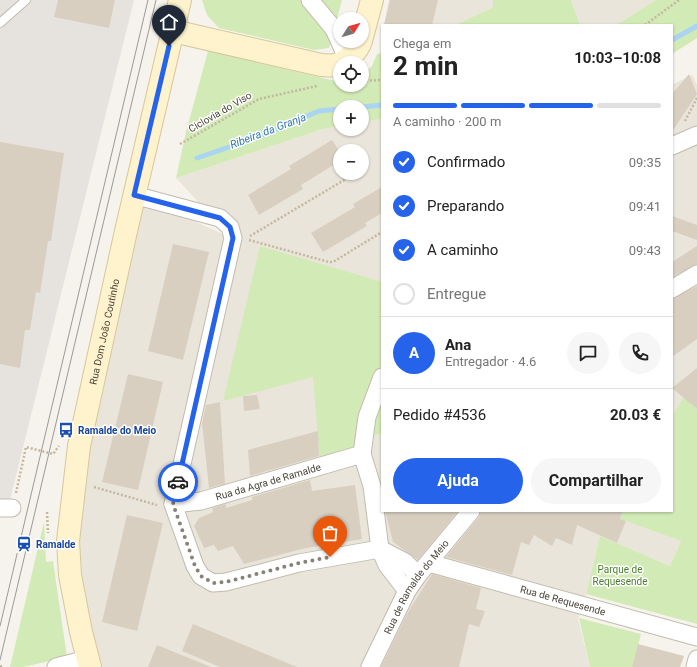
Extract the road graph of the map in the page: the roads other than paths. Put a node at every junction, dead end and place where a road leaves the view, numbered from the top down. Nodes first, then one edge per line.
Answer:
1 (26, 0) edge
2 (180, 0) edge
3 (310, 0) edge
4 (372, 0) edge
5 (369, 12) edge
6 (0, 23) edge
7 (173, 31) junction
8 (358, 48) edge
9 (346, 56) edge
10 (349, 56) edge
11 (333, 65) edge
12 (697, 135) edge
13 (673, 146) edge
14 (134, 195) junction
15 (697, 274) edge
16 (673, 288) edge
17 (381, 380) edge
18 (362, 454) junction
19 (173, 504) junction
20 (470, 512) edge
21 (380, 549) junction
22 (423, 569) junction
23 (407, 591) junction
24 (697, 637) edge
25 (697, 659) edge
26 (88, 663) edge
27 (56, 667) edge
28 (370, 667) edge
29 (695, 667) edge

1 - 6 lane
2 - 7 main road, Rua Dom João Coutinho
3 - 9 street
4 - 5 main road
7 - 11 main road
7 - 14 main road, Rua Dom João Coutinho
8 - 10 main road
12 - 13 street
14 - 19 street
14 - 26 main road, Rua Dom João Coutinho
15 - 16 street
17 - 18 street
18 - 19 street, Rua da Agra de Ramalde
18 - 21 street
19 - 21 street
20 - 22 street, Rua de Ramalde do Meio
21 - 22 street
21 - 23 street
22 - 23 street, Rua de Ramalde do Meio
22 - 24 street, Rua de Requesende
23 - 28 street, Rua de Ramalde do Meio
25 - 29 street
26 - 27 street

